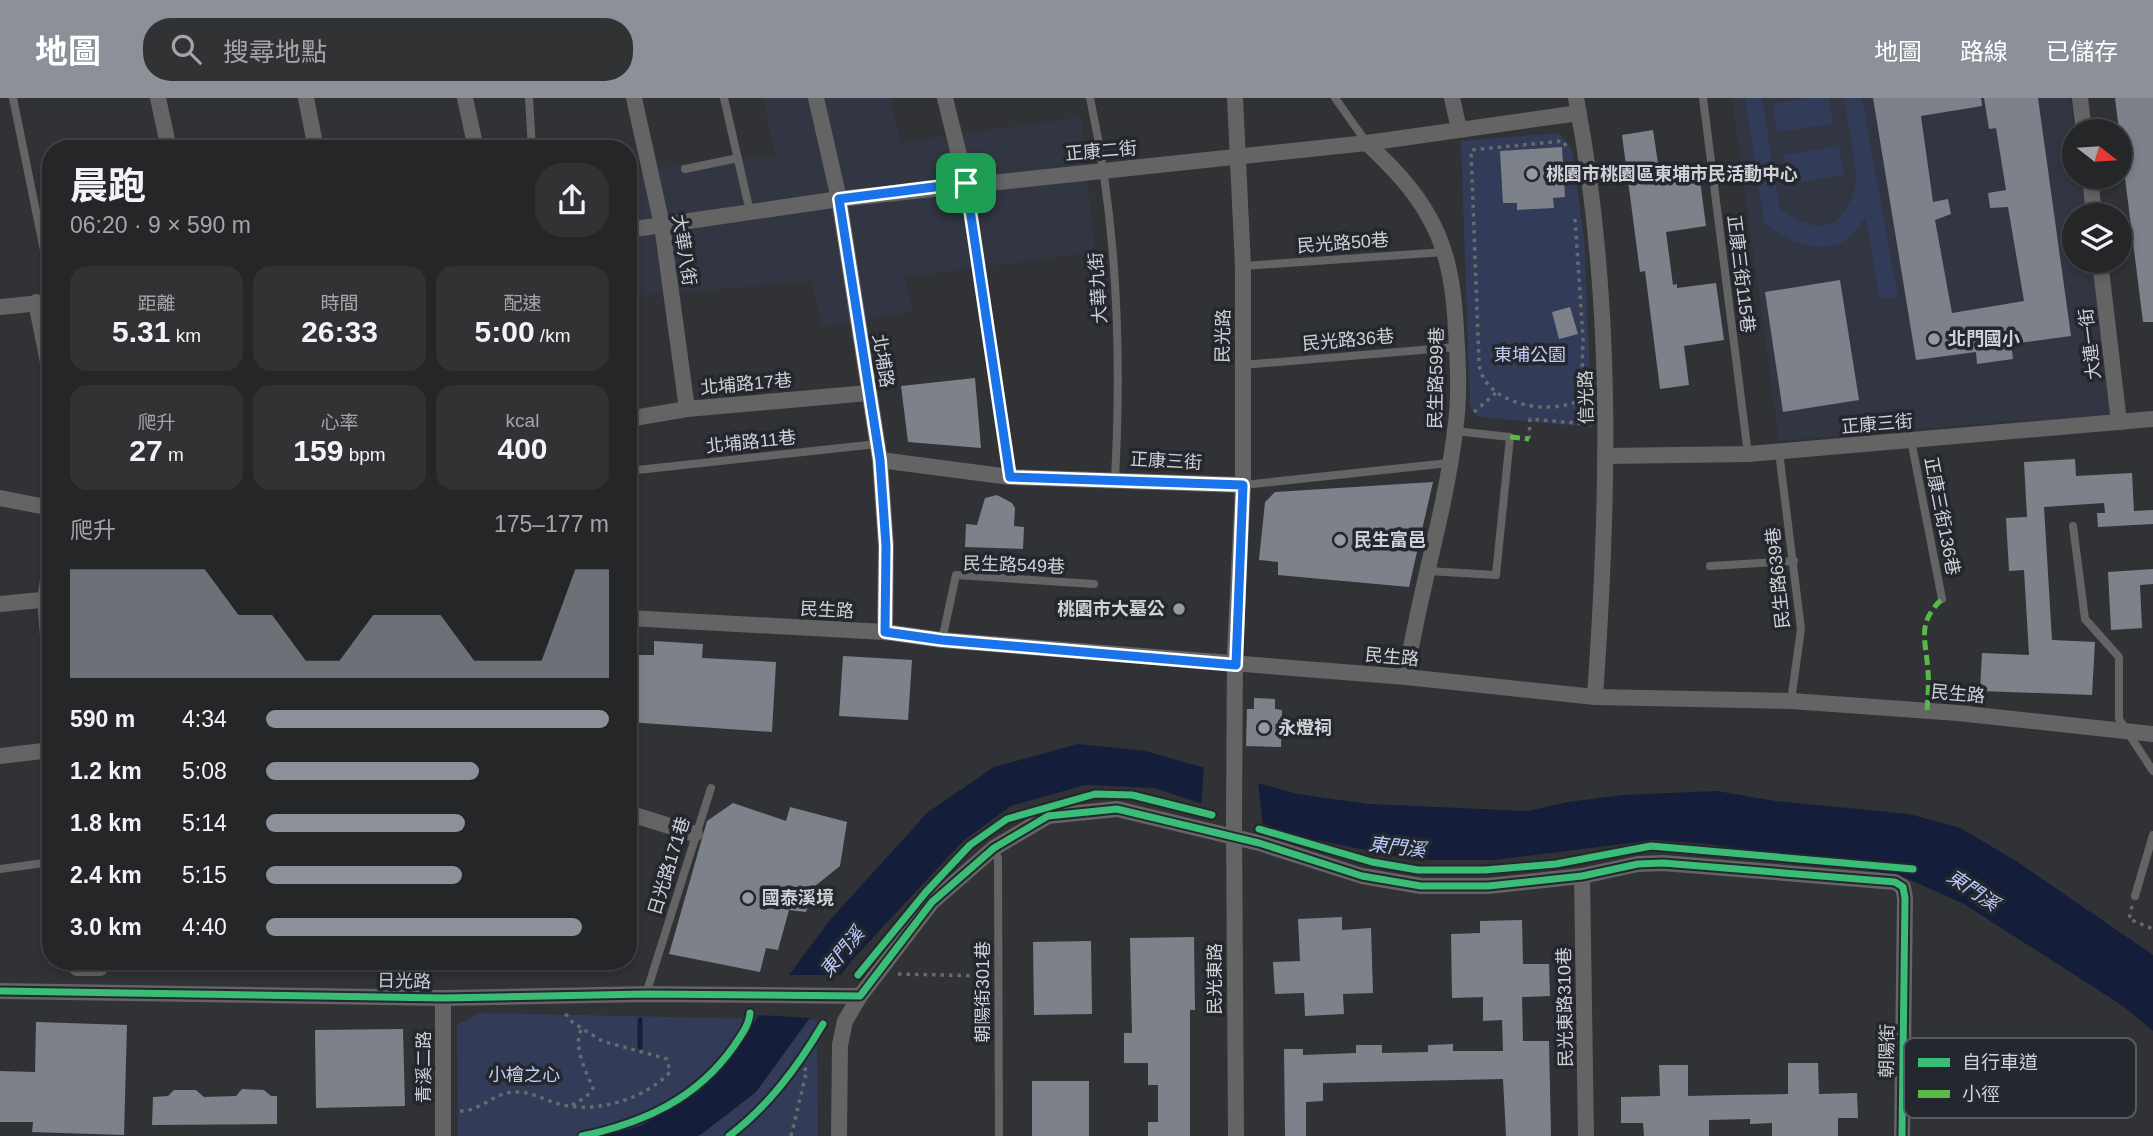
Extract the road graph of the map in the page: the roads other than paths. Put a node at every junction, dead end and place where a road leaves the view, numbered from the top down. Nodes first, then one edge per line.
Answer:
1 (13, 98) edge
2 (158, 98) edge
3 (306, 98) edge
4 (465, 98) edge
5 (529, 98) edge
6 (634, 98) edge
7 (724, 98) edge
8 (816, 98) edge
9 (945, 98) edge
10 (1090, 98) edge
11 (1235, 98) edge
12 (1335, 98) edge
13 (1452, 98) edge
14 (1703, 98) edge
15 (2080, 98) edge
16 (1577, 106) edge
17 (2083, 119) edge
18 (1459, 129) junction
19 (167, 140) edge
20 (314, 140) edge
21 (474, 140) edge
22 (531, 140) edge
23 (1367, 143) junction
24 (738, 158) junction
25 (1237, 158) junction
26 (685, 169) dead end
27 (1105, 169) junction
28 (966, 183) junction
29 (839, 199) junction
30 (750, 212) junction
31 (662, 225) junction
32 (637, 229) edge
33 (42, 241) edge
34 (1445, 252) junction
35 (1243, 266) junction
36 (2101, 273) edge
37 (42, 302) edge
38 (0, 307) edge
39 (1457, 347) junction
40 (1242, 365) junction
41 (868, 393) junction
42 (687, 409) junction
43 (637, 417) edge
44 (2153, 419) edge
45 (2119, 422) junction
46 (1455, 431) junction
47 (1911, 440) junction
48 (878, 452) junction
49 (1779, 452) junction
50 (1748, 454) junction
51 (1605, 456) junction
52 (1449, 463) junction
53 (637, 470) edge
54 (1010, 477) junction
55 (1115, 478) junction
56 (1243, 485) junction
57 (0, 498) edge
58 (42, 506) edge
59 (2073, 526) dead end
60 (1794, 561) junction
61 (1710, 566) dead end
62 (1428, 571) junction
63 (1094, 584) dead end
64 (1942, 598) dead end
65 (42, 600) edge
66 (0, 604) edge
67 (637, 618) edge
68 (885, 632) junction
69 (942, 640) junction
70 (1236, 665) junction
71 (1406, 677) junction
72 (1595, 697) junction
73 (1791, 701) junction
74 (2130, 731) junction
75 (2153, 734) edge
76 (42, 751) edge
77 (0, 756) edge
78 (2153, 771) edge
79 (711, 788) dead end
80 (637, 816) edge
81 (1234, 831) junction
82 (695, 834) junction
83 (2153, 835) edge
84 (994, 848) junction
85 (42, 863) edge
86 (0, 869) edge
87 (1582, 876) junction
88 (2135, 896) road end
89 (100, 970) edge
90 (0, 991) edge
91 (101, 992) junction
92 (646, 994) junction
93 (860, 996) junction
94 (443, 998) junction
95 (443, 1136) edge
96 (839, 1136) edge
97 (999, 1136) edge
98 (1236, 1136) edge
99 (1586, 1136) edge
100 (1902, 1136) edge

1 - 33 lane
2 - 19 street
3 - 20 street
4 - 21 street
5 - 22 lane
6 - 31 street, 大華八街
7 - 24 lane
8 - 29 street, 北埔路
9 - 28 street
10 - 27 lane, 大華九街
11 - 25 street, 民光路
12 - 23 lane
13 - 18 street
14 - 50 lane, 正康三街115巷
15 - 17 street
16 - 18 street, 正康二街
16 - 51 street, 信光路
18 - 23 street, 正康二街
23 - 25 street, 正康二街
23 - 34 street, 民生路599巷
24 - 26 lane
24 - 30 lane
25 - 27 street, 正康二街
25 - 35 street, 民光路
27 - 28 street, 正康二街
27 - 55 lane, 大華九街
28 - 29 street, 正康二街
28 - 54 lane
29 - 30 street, 正康二街
29 - 41 street, 北埔路
30 - 31 street, 正康二街
31 - 32 street, 正康二街
31 - 42 street, 大華八街
34 - 35 lane, 民光路50巷
34 - 39 street, 民生路599巷
35 - 40 street, 民光路
36 - 45 street, 大連一街
37 - 38 street
39 - 40 lane, 民光路36巷
39 - 46 street, 民生路599巷
40 - 56 street, 民光路
41 - 42 street, 北埔路17巷
41 - 48 street, 北埔路
42 - 43 street, 北埔路17巷
44 - 45 street, 正康三街
45 - 47 street, 正康三街
46 - 52 street, 民生路599巷
46 - 62 lane
47 - 49 street, 正康三街
47 - 64 lane, 正康三街136巷
48 - 53 lane, 北埔路11巷
48 - 54 street, 正康三街
48 - 68 street, 北埔路
49 - 50 street, 正康三街
49 - 60 lane, 民生路639巷
50 - 51 street, 正康三街
51 - 72 street, 信光路
52 - 56 lane, 正康三街
52 - 62 street, 民生路599巷
54 - 55 street, 正康三街
55 - 56 street, 正康三街
56 - 70 street, 民光路
57 - 58 street
59 - 74 lane
60 - 61 lane
60 - 73 lane, 民生路639巷
62 - 71 street, 民生路599巷
63 - 69 lane, 民生路549巷
65 - 66 street
67 - 68 street, 民生路
68 - 69 street, 民生路
69 - 70 street, 民生路
70 - 71 street, 民生路
70 - 81 street, 民光東路
71 - 72 street, 民生路
72 - 73 street, 民生路
73 - 74 street, 民生路
74 - 75 street, 民生路
74 - 78 lane
76 - 77 street
79 - 82 lane, 日光路171巷
80 - 82 street
81 - 84 street
81 - 87 street
81 - 98 street, 民光東路
82 - 92 lane, 日光路171巷
83 - 88 lane
84 - 93 street
84 - 97 lane, 朝陽街301巷
85 - 86 lane
87 - 99 street, 民光東路310巷
87 - 100 street, 朝陽街
89 - 91 lane
90 - 91 street, 日光路
91 - 94 street, 日光路
92 - 93 street, 日光路
92 - 94 street, 日光路
93 - 96 street
94 - 95 street, 青溪二路

